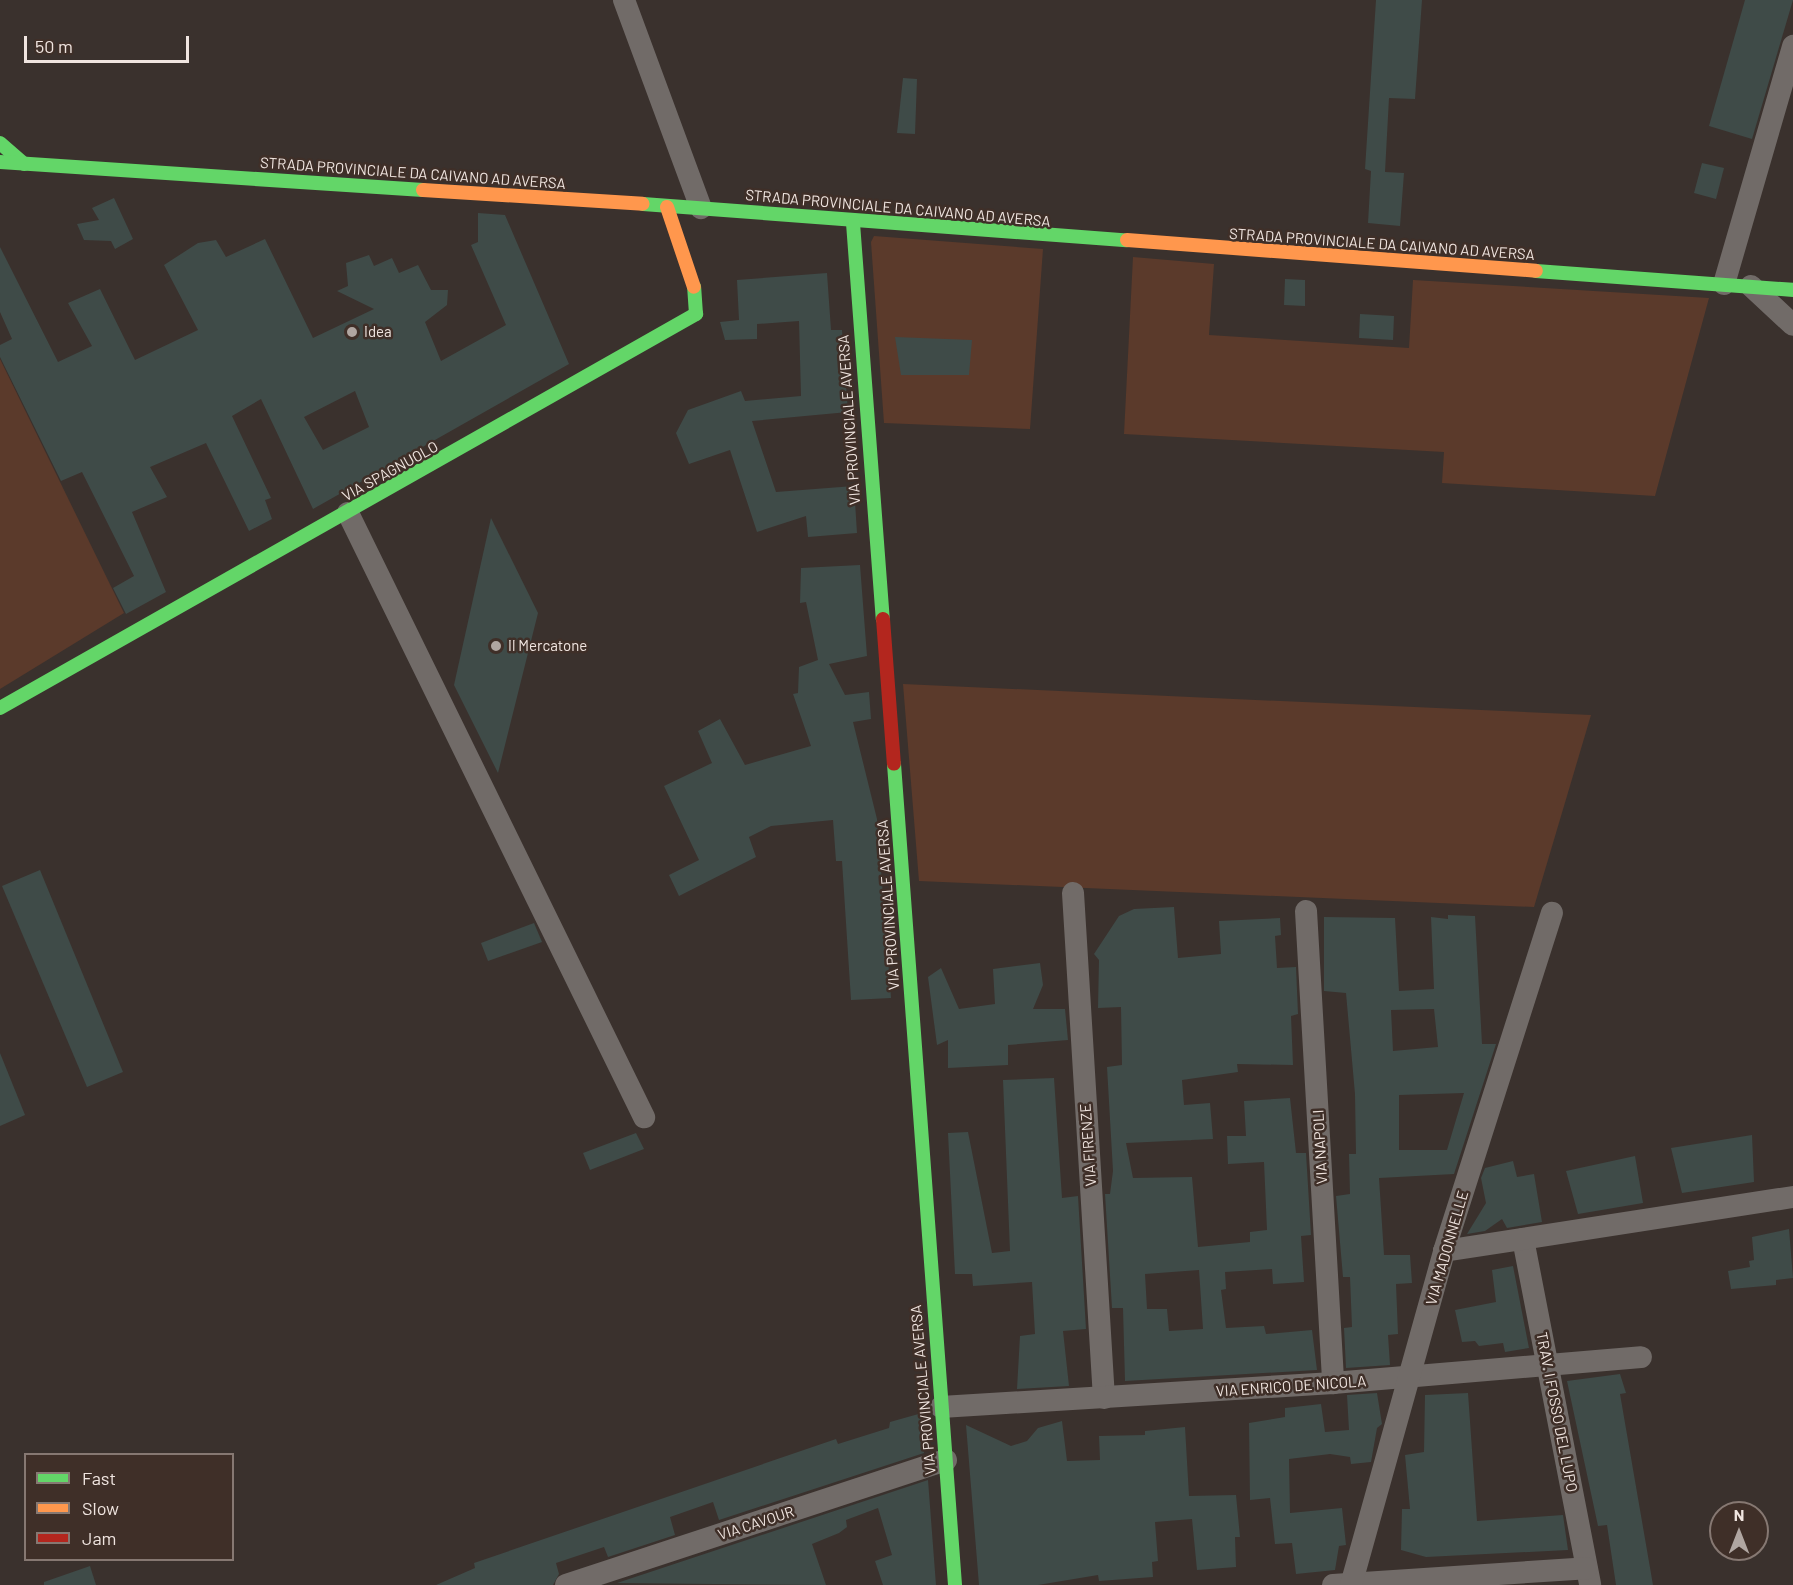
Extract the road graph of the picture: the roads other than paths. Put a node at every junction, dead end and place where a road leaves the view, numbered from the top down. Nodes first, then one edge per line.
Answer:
1 (624, 0) edge
2 (1793, 46) edge
3 (0, 143) edge
4 (0, 162) edge
5 (24, 164) junction
6 (667, 207) junction
7 (701, 208) junction
8 (853, 223) junction
9 (1724, 284) junction
10 (1751, 286) junction
11 (1793, 290) edge
12 (1793, 325) edge
13 (348, 513) junction
14 (0, 708) edge
15 (1072, 892) dead end
16 (1306, 912) dead end
17 (1552, 913) dead end
18 (644, 1117) dead end
19 (1793, 1197) edge
20 (1522, 1239) junction
21 (1444, 1251) junction
22 (1641, 1357) dead end
23 (1549, 1367) junction
24 (1411, 1377) junction
25 (1333, 1383) junction
26 (1104, 1398) junction
27 (941, 1407) junction
28 (946, 1461) junction
29 (1588, 1577) edge
30 (566, 1585) edge
31 (955, 1585) edge
32 (1345, 1585) edge

1 - 7 street
2 - 9 street
3 - 5 main road
4 - 5 main road, STRADA PROVINCIALE DA CAIVANO AD AVERSA
5 - 6 main road, STRADA PROVINCIALE DA CAIVANO AD AVERSA
6 - 7 main road, STRADA PROVINCIALE DA CAIVANO AD AVERSA
6 - 13 main road, VIA SPAGNUOLO
7 - 8 main road, STRADA PROVINCIALE DA CAIVANO AD AVERSA
8 - 9 main road, STRADA PROVINCIALE DA CAIVANO AD AVERSA
8 - 27 main road, VIA PROVINCIALE AVERSA
9 - 10 main road, STRADA PROVINCIALE DA CAIVANO AD AVERSA
10 - 11 main road, STRADA PROVINCIALE DA CAIVANO AD AVERSA
10 - 12 street
13 - 14 main road, VIA SPAGNUOLO
13 - 18 street
15 - 26 street, VIA FIRENZE
16 - 25 street, VIA NAPOLI
17 - 21 street, VIA MADONNELLE
19 - 20 street
20 - 21 street
20 - 23 street, TRAV. I FOSSO DEL LUPO
21 - 24 street, VIA MADONNELLE
22 - 23 street, VIA ENRICO DE NICOLA
23 - 24 street, VIA ENRICO DE NICOLA
23 - 29 street, TRAV. I FOSSO DEL LUPO
24 - 25 street, VIA ENRICO DE NICOLA
24 - 32 street, VIA MADONNELLE
25 - 26 street, VIA ENRICO DE NICOLA
26 - 27 street, VIA ENRICO DE NICOLA
27 - 28 main road, VIA PROVINCIALE AVERSA
28 - 30 street, VIA CAVOUR
28 - 31 main road, VIA PROVINCIALE AVERSA
29 - 32 street

